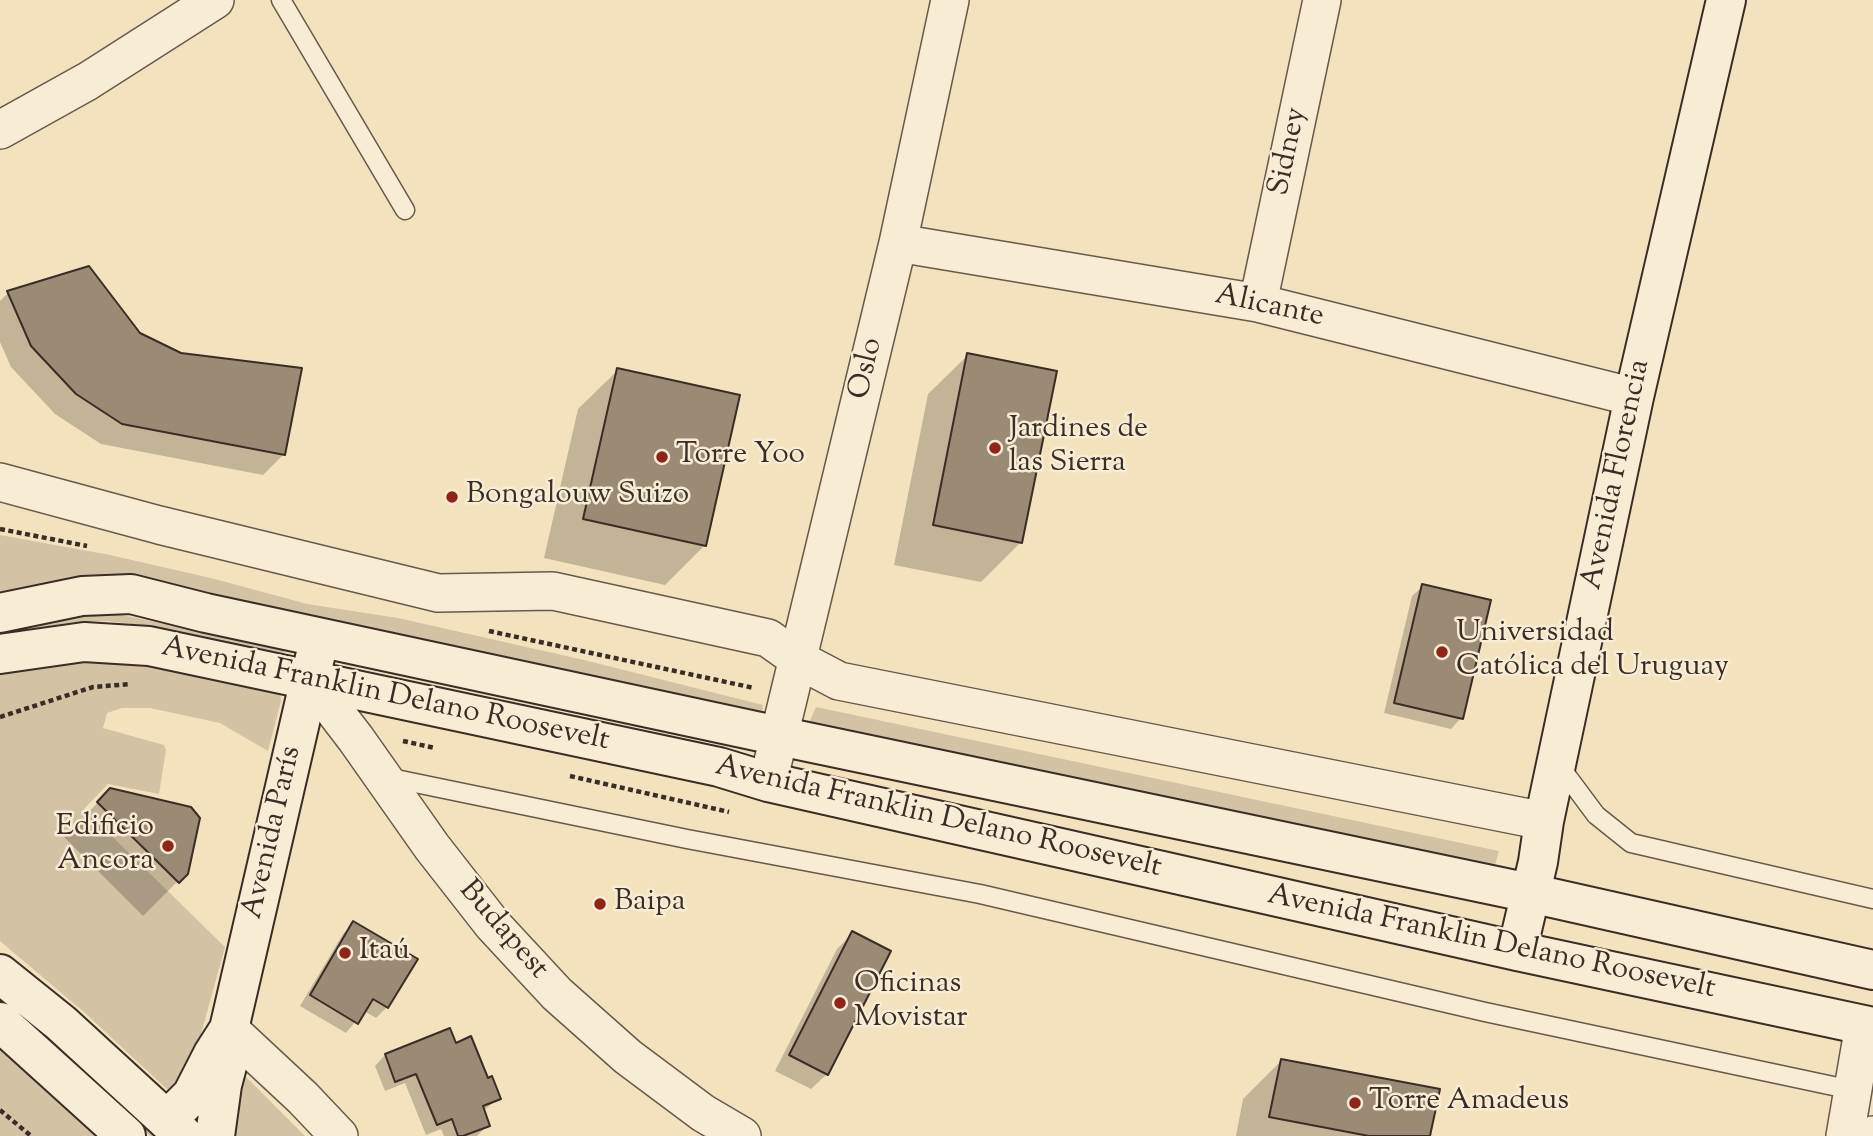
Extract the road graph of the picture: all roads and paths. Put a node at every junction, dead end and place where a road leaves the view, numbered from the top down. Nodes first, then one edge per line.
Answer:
1 (215, 0) edge
2 (281, 0) edge
3 (950, 0) edge
4 (1322, 0) edge
5 (1726, 0) edge
6 (0, 131) edge
7 (405, 210) dead end
8 (898, 243) junction
9 (1258, 303) junction
10 (1634, 397) junction
11 (0, 482) edge
12 (0, 613) edge
13 (321, 638) junction
14 (0, 654) edge
15 (799, 660) junction
16 (310, 679) junction
17 (779, 736) junction
18 (1556, 761) junction
19 (382, 777) junction
20 (768, 782) junction
21 (1544, 821) junction
22 (1530, 893) junction
23 (1873, 899) edge
24 (1517, 951) junction
25 (1873, 970) edge
26 (0, 974) edge
27 (0, 1022) edge
28 (1868, 1026) edge
29 (229, 1029) junction
30 (1852, 1090) junction
31 (0, 1110) edge
32 (174, 1126) edge
33 (31, 1136) edge
34 (126, 1136) edge
35 (215, 1136) edge
36 (339, 1136) edge
37 (742, 1136) edge
38 (1846, 1136) edge

1 - 6 street
2 - 7 lane
3 - 8 street, Oslo
4 - 9 street, Sidney
5 - 10 main road, Avenida Florencia
8 - 9 street, Alicante
8 - 15 street, Oslo
9 - 10 street, Alicante
10 - 18 main road, Avenida Florencia
11 - 15 street
12 - 13 main road, Avenida Franklin Delano Roosevelt
13 - 16 main road, Avenida París
13 - 17 main road, Avenida Franklin Delano Roosevelt
14 - 16 main road, Avenida Franklin Delano Roosevelt
15 - 17 street, Oslo
15 - 21 street
16 - 19 street, Budapest
16 - 20 main road, Avenida Franklin Delano Roosevelt
16 - 29 main road, Avenida París
17 - 20 street, Oslo
17 - 22 main road, Avenida Franklin Delano Roosevelt
18 - 21 main road, Avenida Florencia
18 - 23 lane
19 - 30 lane
19 - 37 street, Budapest
20 - 24 main road, Avenida Franklin Delano Roosevelt
21 - 22 main road, Avenida Florencia
22 - 24 main road, Avenida Florencia
22 - 25 main road, Avenida Franklin Delano Roosevelt
24 - 28 main road, Avenida Franklin Delano Roosevelt
26 - 32 main road
27 - 34 main road
28 - 30 street
29 - 32 main road, Avenida París
29 - 35 main road, Avenida París
29 - 36 street
30 - 38 street
31 - 33 path

